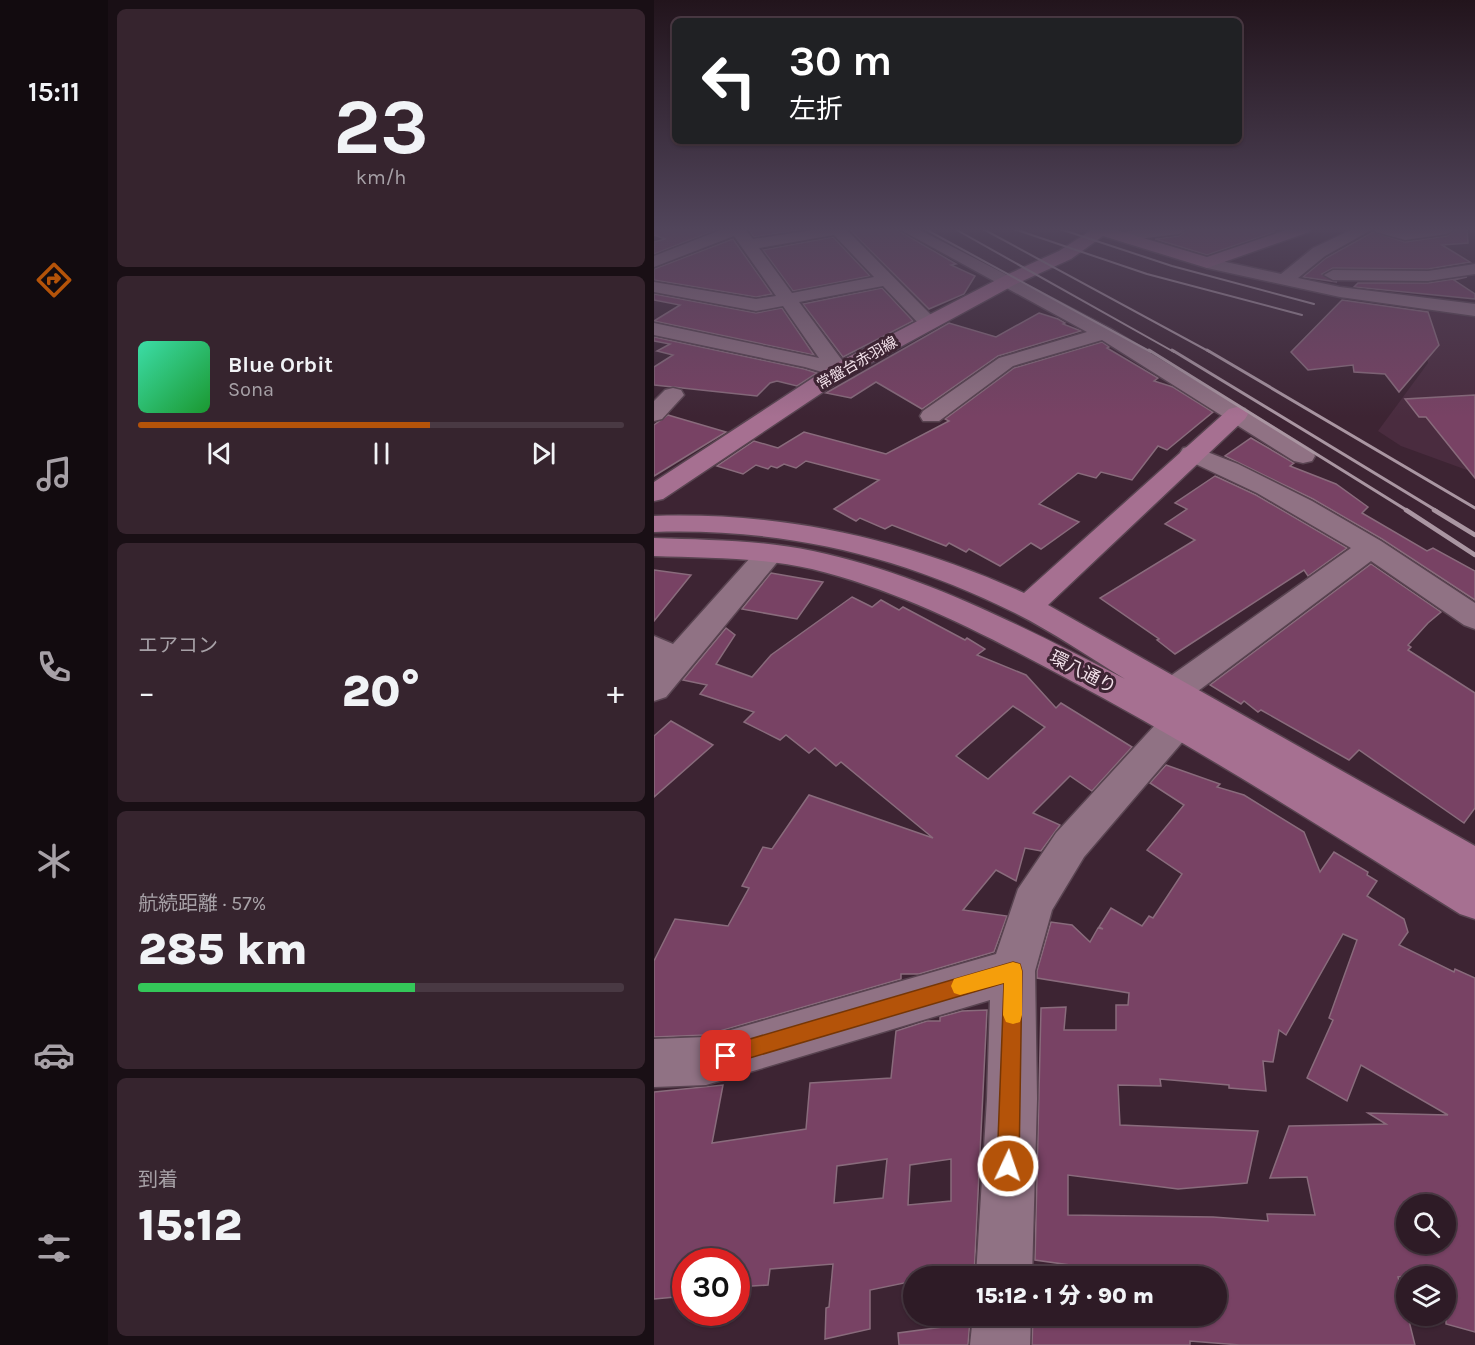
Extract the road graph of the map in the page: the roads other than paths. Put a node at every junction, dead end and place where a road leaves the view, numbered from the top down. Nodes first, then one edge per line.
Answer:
1 (678, 292) edge
2 (705, 292) edge
3 (781, 292) edge
4 (825, 292) edge
5 (899, 292) edge
6 (988, 292) edge
7 (1028, 292) edge
8 (1339, 292) edge
9 (710, 298) junction
10 (786, 299) junction
11 (1475, 309) edge
12 (929, 323) junction
13 (657, 332) edge
14 (1104, 333) junction
15 (839, 370) junction
16 (654, 391) edge
17 (654, 414) edge
18 (1237, 414) junction
19 (931, 416) dead end
20 (1192, 453) junction
21 (1303, 456) dead end
22 (654, 493) edge
23 (654, 524) edge
24 (654, 547) edge
25 (1371, 547) junction
26 (769, 554) junction
27 (1028, 608) junction
28 (1475, 618) edge
29 (666, 655) edge
30 (654, 688) edge
31 (1178, 707) junction
32 (1475, 867) edge
33 (1475, 900) edge
34 (1013, 971) junction
35 (654, 1063) edge
36 (1004, 1266) edge
37 (1001, 1326) edge
38 (1000, 1345) edge

1 - 9 street
2 - 9 street
3 - 10 street
4 - 10 street
5 - 12 street
6 - 12 main road, 常盤台赤羽線
7 - 14 street
8 - 11 street
9 - 10 street
9 - 13 street
10 - 15 street
12 - 15 main road, 常盤台赤羽線
13 - 15 street
14 - 18 street
14 - 19 street
15 - 22 main road, 常盤台赤羽線
16 - 17 street
18 - 20 main road
18 - 21 street
20 - 25 street
20 - 27 main road
23 - 27 main road, 環八通り
24 - 26 main road, 環八通り
25 - 28 street
25 - 31 street
26 - 29 street
26 - 31 main road, 環八通り
27 - 31 main road, 環八通り
29 - 30 street
31 - 32 main road, 環八通り
31 - 33 main road, 環八通り
31 - 34 street
34 - 35 street
34 - 36 street
37 - 38 street

